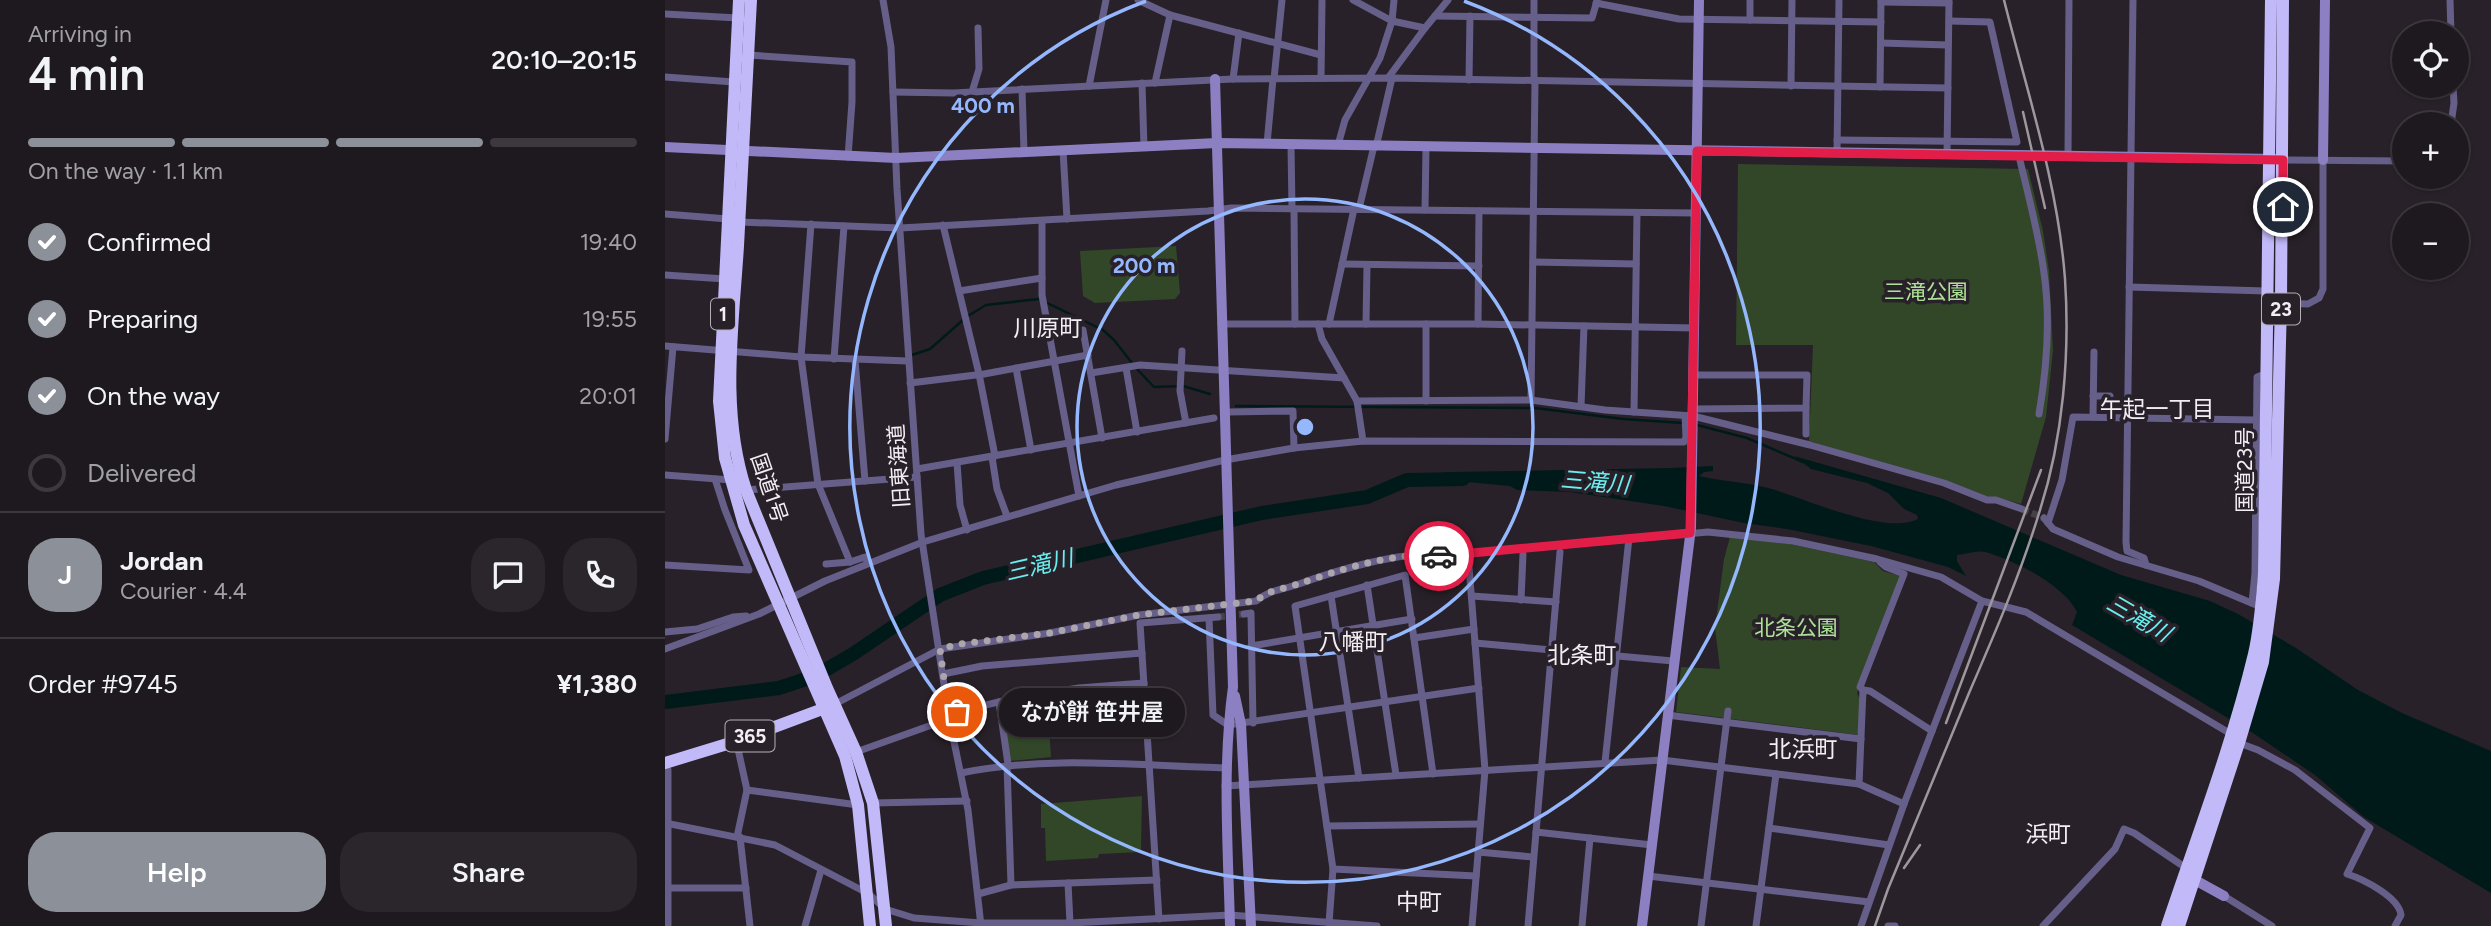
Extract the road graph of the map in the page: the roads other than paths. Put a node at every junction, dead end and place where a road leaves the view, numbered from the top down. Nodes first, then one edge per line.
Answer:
1 (739, 0) edge
2 (751, 0) edge
3 (883, 0) edge
4 (1106, 0) edge
5 (1137, 0) edge
6 (1282, 0) edge
7 (1322, 0) edge
8 (1353, 0) edge
9 (1394, 0) edge
10 (1448, 0) edge
11 (1534, 0) edge
12 (1699, 0) edge
13 (1750, 0) edge
14 (1792, 0) edge
15 (1839, 0) edge
16 (2069, 0) edge
17 (2133, 0) edge
18 (2271, 0) edge
19 (2283, 0) edge
20 (2325, 0) edge
21 (2450, 0) edge
22 (1597, 1) edge
23 (1881, 1) edge
24 (1949, 2) edge
25 (665, 14) edge
26 (1170, 15) junction
27 (1435, 16) junction
28 (1470, 16) junction
29 (1534, 17) junction
30 (738, 18) junction
31 (1699, 19) junction
32 (1750, 20) junction
33 (1392, 21) junction
34 (1792, 21) junction
35 (1949, 21) junction
36 (2451, 21) edge
37 (1839, 22) junction
38 (1881, 22) junction
39 (978, 28) dead end
40 (1425, 28) junction
41 (1239, 33) junction
42 (1278, 43) junction
43 (1881, 43) junction
44 (1948, 45) junction
45 (749, 55) junction
46 (1321, 55) junction
47 (665, 77) edge
48 (1321, 78) junction
49 (1390, 78) junction
50 (1215, 79) junction
51 (1233, 79) junction
52 (1274, 79) junction
53 (1370, 79) junction
54 (1469, 80) junction
55 (734, 82) junction
56 (1535, 82) junction
57 (1142, 83) junction
58 (1155, 83) junction
59 (1699, 84) junction
60 (1089, 86) junction
61 (1791, 86) junction
62 (1837, 87) junction
63 (1880, 87) junction
64 (1948, 88) junction
65 (1022, 89) junction
66 (893, 92) junction
67 (972, 92) junction
68 (1837, 140) junction
69 (1948, 142) junction
70 (1217, 143) junction
71 (1267, 144) junction
72 (1291, 145) junction
73 (1338, 145) junction
74 (1375, 146) junction
75 (665, 147) edge
76 (1144, 147) junction
77 (1426, 147) junction
78 (1535, 148) junction
79 (1063, 150) junction
80 (737, 151) junction
81 (1697, 151) junction
82 (1024, 152) junction
83 (1836, 153) junction
84 (1947, 155) junction
85 (2019, 156) junction
86 (848, 157) junction
87 (2068, 157) junction
88 (895, 158) junction
89 (2131, 158) junction
90 (2267, 159) junction
91 (2283, 160) junction
92 (2323, 160) junction
93 (2392, 161) edge
94 (1219, 209) junction
95 (1293, 209) junction
96 (1357, 209) junction
97 (1425, 210) junction
98 (1479, 211) junction
99 (1534, 212) junction
100 (1637, 213) junction
101 (665, 214) edge
102 (1697, 214) junction
103 (1066, 219) junction
104 (734, 220) junction
105 (1042, 221) junction
106 (811, 224) junction
107 (943, 225) junction
108 (844, 226) junction
109 (899, 228) junction
110 (1533, 262) junction
111 (1342, 264) junction
112 (1636, 264) junction
113 (1367, 265) junction
114 (1479, 266) junction
115 (665, 275) edge
116 (1042, 278) junction
117 (725, 279) junction
118 (2129, 287) junction
119 (959, 291) junction
120 (2266, 291) junction
121 (2281, 303) junction
122 (1221, 324) junction
123 (1295, 324) junction
124 (1318, 324) junction
125 (1329, 324) junction
126 (1366, 324) junction
127 (1426, 324) junction
128 (1478, 324) junction
129 (1532, 325) junction
130 (1584, 326) junction
131 (1636, 327) junction
132 (1695, 328) junction
133 (1083, 330) dead end
134 (669, 347) edge
135 (727, 351) junction
136 (1182, 352) dead end
137 (2094, 352) dead end
138 (1088, 355) junction
139 (801, 357) junction
140 (834, 359) junction
141 (855, 360) junction
142 (908, 360) junction
143 (1054, 361) junction
144 (1127, 367) junction
145 (1016, 368) junction
146 (1181, 369) junction
147 (1223, 371) junction
148 (1091, 373) junction
149 (979, 374) junction
150 (2266, 374) junction
151 (1694, 375) junction
152 (1344, 378) junction
153 (910, 383) junction
154 (2093, 396) junction
155 (2110, 396) dead end
156 (1531, 400) junction
157 (1426, 401) junction
158 (1358, 405) junction
159 (1581, 406) junction
160 (1806, 408) junction
161 (1230, 412) dead end
162 (1634, 412) junction
163 (2039, 414) dead end
164 (1690, 416) junction
165 (2093, 417) junction
166 (1214, 418) dead end
167 (2129, 418) junction
168 (2256, 420) junction
169 (1186, 423) junction
170 (1137, 432) junction
171 (1806, 434) dead end
172 (1103, 438) junction
173 (665, 439) edge
174 (1363, 441) junction
175 (1069, 443) junction
176 (1294, 448) junction
177 (1031, 450) junction
178 (993, 456) junction
179 (1225, 462) junction
180 (957, 463) junction
181 (917, 473) junction
182 (665, 475) edge
183 (715, 479) junction
184 (731, 480) junction
185 (865, 481) junction
186 (818, 484) junction
187 (745, 490) junction
188 (1079, 496) junction
189 (2022, 509) tunnel mouth
190 (1007, 516) junction
191 (967, 530) junction
192 (1690, 530) junction
193 (1629, 538) junction
194 (923, 541) junction
195 (1560, 552) dead end
196 (1468, 554) junction
197 (1523, 555) dead end
198 (1877, 559) junction
199 (850, 562) junction
200 (868, 563) junction
201 (827, 564) dead end
202 (665, 565) edge
203 (2146, 565) junction
204 (1367, 585) junction
205 (1331, 596) junction
206 (1472, 596) junction
207 (1230, 599) junction
208 (785, 600) junction
209 (1521, 600) junction
210 (1982, 601) junction
211 (1556, 602) junction
212 (2261, 610) junction
213 (759, 614) junction
214 (1244, 614) dead end
215 (1412, 619) junction
216 (1373, 626) junction
217 (1474, 629) junction
218 (665, 632) edge
219 (1336, 632) junction
220 (1300, 638) junction
221 (1414, 638) junction
222 (1475, 643) junction
223 (939, 645) junction
224 (1251, 646) junction
225 (665, 649) edge
226 (1551, 650) junction
227 (1142, 653) junction
228 (1616, 656) junction
229 (1673, 662) junction
230 (943, 674) junction
231 (1144, 683) junction
232 (1233, 687) junction
233 (1479, 688) junction
234 (1863, 690) junction
235 (1422, 697) junction
236 (999, 702) junction
237 (1385, 703) junction
238 (829, 707) junction
239 (1349, 708) junction
240 (1728, 711) dead end
241 (1311, 714) junction
242 (1667, 715) junction
243 (949, 717) junction
244 (1253, 723) junction
245 (1727, 723) junction
246 (1241, 724) junction
247 (1228, 725) junction
248 (1932, 731) junction
249 (2236, 737) junction
250 (1861, 739) junction
251 (738, 749) dead end
252 (856, 752) junction
253 (1662, 760) junction
254 (1605, 762) junction
255 (1007, 764) junction
256 (1149, 765) junction
257 (667, 766) edge
258 (1541, 766) junction
259 (1226, 768) junction
260 (1721, 768) junction
261 (1485, 770) junction
262 (961, 773) junction
263 (1433, 774) junction
264 (1776, 774) junction
265 (1396, 775) junction
266 (1359, 778) junction
267 (1322, 780) junction
268 (1859, 784) junction
269 (1244, 785) junction
270 (1225, 786) junction
271 (747, 790) junction
272 (967, 801) junction
273 (873, 803) junction
274 (1904, 804) junction
275 (858, 805) junction
276 (667, 824) edge
277 (1480, 824) junction
278 (1327, 826) junction
279 (1769, 828) junction
280 (1536, 832) junction
281 (738, 837) junction
282 (1590, 838) junction
283 (1652, 845) junction
284 (1889, 845) junction
285 (1478, 852) junction
286 (1533, 857) junction
287 (2186, 868) junction
288 (1333, 869) junction
289 (821, 870) junction
290 (1476, 876) junction
291 (1648, 876) junction
292 (1157, 880) junction
293 (2195, 880) junction
294 (1068, 883) junction
295 (1706, 883) junction
296 (1011, 885) junction
297 (666, 888) edge
298 (746, 888) junction
299 (1760, 891) junction
300 (869, 894) junction
301 (978, 894) junction
302 (2224, 896) joint
303 (1869, 902) junction
304 (885, 909) junction
305 (1159, 919) junction
306 (1230, 920) edge
307 (1250, 922) edge
308 (1070, 923) junction
309 (1329, 923) junction
310 (1097, 924) edge
311 (981, 925) edge
312 (668, 926) edge
313 (750, 926) edge
314 (805, 926) edge
315 (870, 926) edge
316 (886, 926) edge
317 (1377, 926) edge
318 (1472, 926) edge
319 (1528, 926) edge
320 (1582, 926) edge
321 (1642, 926) edge
322 (1701, 926) edge
323 (1756, 926) edge
324 (1861, 926) edge
325 (1888, 926) edge
326 (1895, 926) edge
327 (2043, 926) edge
328 (2167, 926) edge
329 (2179, 926) edge
330 (2272, 926) edge
331 (2395, 926) edge

1 - 30 highway, 国道1号 / 1
2 - 45 highway, 国道1号 / 1
3 - 66 street, 旧東海道
4 - 60 street
5 - 26 street
6 - 42 street
7 - 46 street
8 - 33 street
9 - 33 street
10 - 27 street
11 - 29 street
12 - 31 street
13 - 32 street
14 - 34 street
15 - 37 street
16 - 87 street
17 - 89 street
18 - 90 highway, 国道23号 / 23
19 - 91 highway, 国道23号 / 23
20 - 92 street
21 - 36 street
22 - 29 street
22 - 31 street
23 - 24 street
23 - 38 street
24 - 35 street
25 - 30 street
26 - 41 street
26 - 58 street
27 - 28 street
27 - 40 street
28 - 29 street
28 - 54 street
29 - 56 street
30 - 55 highway, 国道1号 / 1
31 - 32 street
31 - 59 street
32 - 34 street
33 - 40 street
33 - 53 street
34 - 37 street
34 - 61 street
35 - 44 street
35 - 69 street
37 - 38 street
37 - 62 street
38 - 43 street
39 - 67 street
40 - 49 street
41 - 42 street
41 - 51 street
42 - 46 street
42 - 52 street
43 - 44 street
43 - 63 street
44 - 64 street
45 - 80 highway, 国道1号 / 1
45 - 86 street
46 - 48 street
47 - 55 street
48 - 52 street
48 - 53 street
49 - 53 street
49 - 54 street
49 - 74 street
50 - 51 street
50 - 58 street
50 - 70 street
51 - 52 street
52 - 71 street
53 - 73 street
54 - 56 street
55 - 80 highway, 国道1号 / 1
56 - 59 street
56 - 78 street
57 - 58 street
57 - 60 street
57 - 76 street
59 - 61 street
59 - 81 street
60 - 65 street
61 - 62 street
62 - 63 street
62 - 68 street
63 - 64 street
64 - 69 street
65 - 67 street
65 - 82 street
66 - 67 street
66 - 88 street, 旧東海道
68 - 69 street
68 - 83 street
69 - 84 street
70 - 71 street
70 - 76 street
70 - 94 street
71 - 72 street
72 - 73 street
72 - 95 street
73 - 74 street
74 - 77 street
74 - 96 street
75 - 80 street
76 - 79 street
77 - 78 street
77 - 97 street
78 - 81 street
78 - 99 street
79 - 82 street
79 - 103 street
80 - 86 street
80 - 104 highway, 国道1号 / 1
81 - 83 street
81 - 102 street
82 - 88 street
83 - 84 street
84 - 85 street
85 - 87 street
85 - 163 street
86 - 88 street
87 - 89 street
88 - 109 street, 旧東海道
89 - 90 street
89 - 118 street
90 - 91 street
90 - 120 highway, 国道23号 / 23
91 - 92 street
91 - 121 highway, 国道23号 / 23
92 - 93 street
92 - 121 street
94 - 95 street
94 - 103 street
94 - 122 street
95 - 96 street
95 - 123 street
96 - 97 street
96 - 111 street
97 - 98 street
98 - 99 street
98 - 114 street
99 - 100 street
99 - 110 street
100 - 102 street
100 - 112 street
101 - 104 street
102 - 132 street
103 - 105 street
104 - 106 street
104 - 117 highway, 国道1号 / 1
104 - 135 highway, 国道1号 / 1
105 - 107 street
105 - 116 street
106 - 108 street
106 - 139 street
107 - 109 street
107 - 119 street
108 - 109 street
108 - 140 street
109 - 142 street, 旧東海道
110 - 112 street
110 - 129 street
111 - 113 street
111 - 125 street
112 - 131 street
113 - 114 street
113 - 126 street
114 - 128 street
115 - 117 street
116 - 119 street
116 - 143 street
117 - 135 highway, 国道1号 / 1
118 - 120 street
118 - 167 street
119 - 149 street
120 - 150 highway, 国道23号 / 23
121 - 212 highway, 国道23号 / 23
122 - 123 street
122 - 147 street
123 - 124 street
124 - 125 street
124 - 152 street
125 - 126 street
126 - 127 street
127 - 128 street
127 - 157 street
128 - 129 street
129 - 130 street
129 - 156 street
130 - 131 street
130 - 159 street
131 - 132 street
131 - 162 street
132 - 151 street
133 - 138 street
134 - 135 street
134 - 173 street
135 - 139 street
135 - 184 highway, 国道1号 / 1
135 - 187 highway, 国道1号 / 1
136 - 146 street
137 - 154 street
138 - 143 street
138 - 148 street
139 - 140 street
139 - 186 street
140 - 141 street
141 - 142 street
141 - 185 street
142 - 153 street, 旧東海道
143 - 145 street
143 - 175 street
144 - 146 street
144 - 148 street
144 - 170 street
145 - 149 street
145 - 177 street
146 - 147 street
146 - 169 street
147 - 152 street
147 - 179 street
148 - 172 street
149 - 153 street
149 - 178 street
150 - 168 street
150 - 212 highway, 国道23号 / 23
151 - 160 street
151 - 164 street
152 - 158 street
153 - 181 street, 旧東海道
154 - 155 street
154 - 165 street
156 - 157 street
156 - 159 street
157 - 158 street
158 - 174 street
159 - 162 street
160 - 164 street
160 - 171 street
161 - 176 street
162 - 164 street
164 - 174 street
164 - 189 street
164 - 192 street
165 - 167 street
165 - 203 street
166 - 169 street
167 - 168 street
167 - 203 street
168 - 212 street
169 - 170 street
170 - 172 street
172 - 175 street
174 - 176 street
175 - 177 street
175 - 188 street
176 - 179 street
177 - 178 street
178 - 180 street
178 - 190 street
179 - 188 street
179 - 207 street
180 - 181 street
180 - 191 street
181 - 185 street
181 - 194 street, 旧東海道
182 - 183 street
183 - 184 street
183 - 202 street
184 - 208 highway, 国道1号 / 1
185 - 186 street
186 - 187 street
186 - 199 street
187 - 208 highway, 国道1号 / 1
188 - 190 street
190 - 191 street
191 - 194 street
192 - 193 street
192 - 198 street
192 - 229 street
193 - 196 street
193 - 228 street
194 - 200 street
194 - 223 street, 旧東海道
195 - 211 street
196 - 206 street
196 - 207 street
197 - 209 street
198 - 210 street
198 - 234 street
199 - 200 street
199 - 201 street
200 - 208 street
203 - 212 street
204 - 205 street
204 - 215 street
204 - 216 street
205 - 219 street
205 - 220 street
206 - 209 street
206 - 217 street
207 - 223 street
207 - 232 street
208 - 213 street
208 - 238 highway, 国道1号 / 1
209 - 211 street
210 - 248 street
210 - 249 street
211 - 226 street
212 - 249 highway, 国道23号 / 23
213 - 218 street
213 - 225 street
214 - 224 street
215 - 216 street
215 - 221 street
216 - 219 street
216 - 237 street
217 - 221 street
217 - 222 street
219 - 220 street
219 - 239 street
220 - 224 street
220 - 241 street
221 - 235 street
222 - 226 street
222 - 233 street
223 - 230 street, 旧東海道
223 - 238 street
224 - 244 street
226 - 228 street
226 - 258 street
227 - 230 street
227 - 231 street
227 - 247 street
228 - 229 street
228 - 254 street
229 - 242 street
230 - 243 street, 旧東海道
231 - 236 street
231 - 256 street
232 - 246 street
232 - 247 street
233 - 235 street
233 - 261 street
234 - 248 street
234 - 250 street
235 - 237 street
235 - 263 street
236 - 243 street
236 - 255 street
237 - 239 street
237 - 265 street
238 - 252 highway, 国道1号 / 1
238 - 257 highway, 365
238 - 275 highway, 国道1号 / 1
239 - 241 street
239 - 266 street
240 - 245 street
241 - 244 street
241 - 267 street
242 - 245 street
242 - 253 street
243 - 252 street
243 - 262 street, 旧東海道
244 - 246 street
245 - 250 street
245 - 260 street
246 - 247 street
246 - 269 street
247 - 259 street
248 - 274 street
249 - 287 highway, 国道23号 / 23
249 - 293 highway, 国道23号 / 23
249 - 331 street
250 - 268 street
251 - 271 street
252 - 273 highway, 国道1号 / 1
253 - 254 street
253 - 260 street
253 - 283 street
254 - 258 street
255 - 256 street
255 - 262 street
255 - 296 street
256 - 259 street
256 - 292 street
257 - 276 street
258 - 261 street
258 - 280 street
259 - 270 street
260 - 264 street
260 - 295 street
261 - 263 street
261 - 277 street
262 - 272 street, 旧東海道
263 - 265 street
264 - 268 street
264 - 279 street
265 - 266 street
266 - 267 street
267 - 269 street
267 - 278 street
268 - 274 street
269 - 270 street
269 - 307 street
270 - 306 street
271 - 275 street
271 - 281 street
272 - 273 street
272 - 301 street, 旧東海道
273 - 304 highway, 国道1号 / 1
274 - 284 street
275 - 300 highway, 国道1号 / 1
276 - 281 street
276 - 297 street
277 - 278 street
277 - 285 street
278 - 288 street
279 - 284 street
279 - 299 street
280 - 282 street
280 - 286 street
281 - 289 street
281 - 298 street
282 - 283 street
282 - 320 street
283 - 291 street
284 - 303 street
285 - 286 street
285 - 290 street
286 - 319 street
287 - 293 street
287 - 327 street
287 - 328 highway, 国道23号 / 23
288 - 290 street
288 - 309 street
289 - 300 street
289 - 314 street
290 - 318 street
291 - 295 street
291 - 321 street
292 - 294 street
292 - 305 street
293 - 302 street
293 - 329 highway, 国道23号 / 23
294 - 296 street
294 - 308 street
295 - 299 street
295 - 322 street
296 - 301 street
297 - 298 street
297 - 312 street
298 - 313 street
299 - 303 street
299 - 323 street
300 - 304 street
300 - 315 highway, 国道1号 / 1
301 - 311 street, 旧東海道
302 - 330 street
303 - 324 street
304 - 311 street
304 - 316 highway, 国道1号 / 1
305 - 306 street
305 - 310 street
306 - 307 street
307 - 309 street
308 - 310 street
308 - 311 street
309 - 317 street
325 - 326 street

